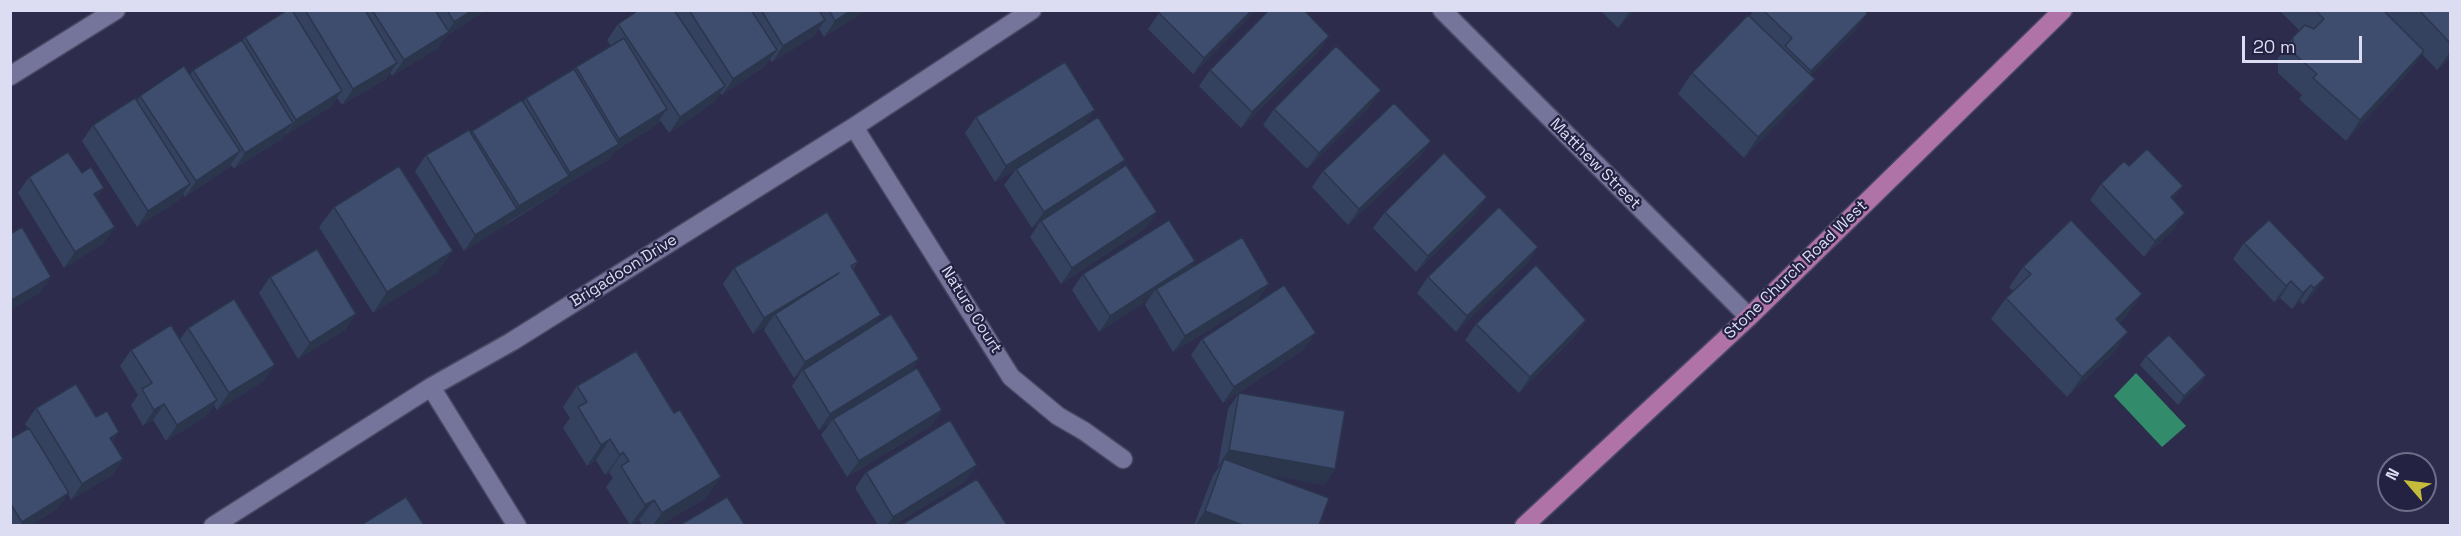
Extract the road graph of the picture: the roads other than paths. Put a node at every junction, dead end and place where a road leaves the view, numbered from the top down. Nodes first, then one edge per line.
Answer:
1 (116, 10) edge
2 (1442, 10) edge
3 (2063, 10) edge
4 (1026, 12) edge
5 (10, 76) edge
6 (854, 127) junction
7 (1749, 317) junction
8 (431, 387) junction
9 (1123, 459) dead end
10 (213, 525) edge
11 (517, 525) edge
12 (1524, 525) edge

1 - 5 street
2 - 7 street, Matthew Street
3 - 7 main road, Stone Church Road West
4 - 6 street, Brigadoon Drive
6 - 8 street, Brigadoon Drive
6 - 9 street, Nature Court
7 - 12 main road, Stone Church Road West
8 - 10 street, Brigadoon Drive
8 - 11 street

